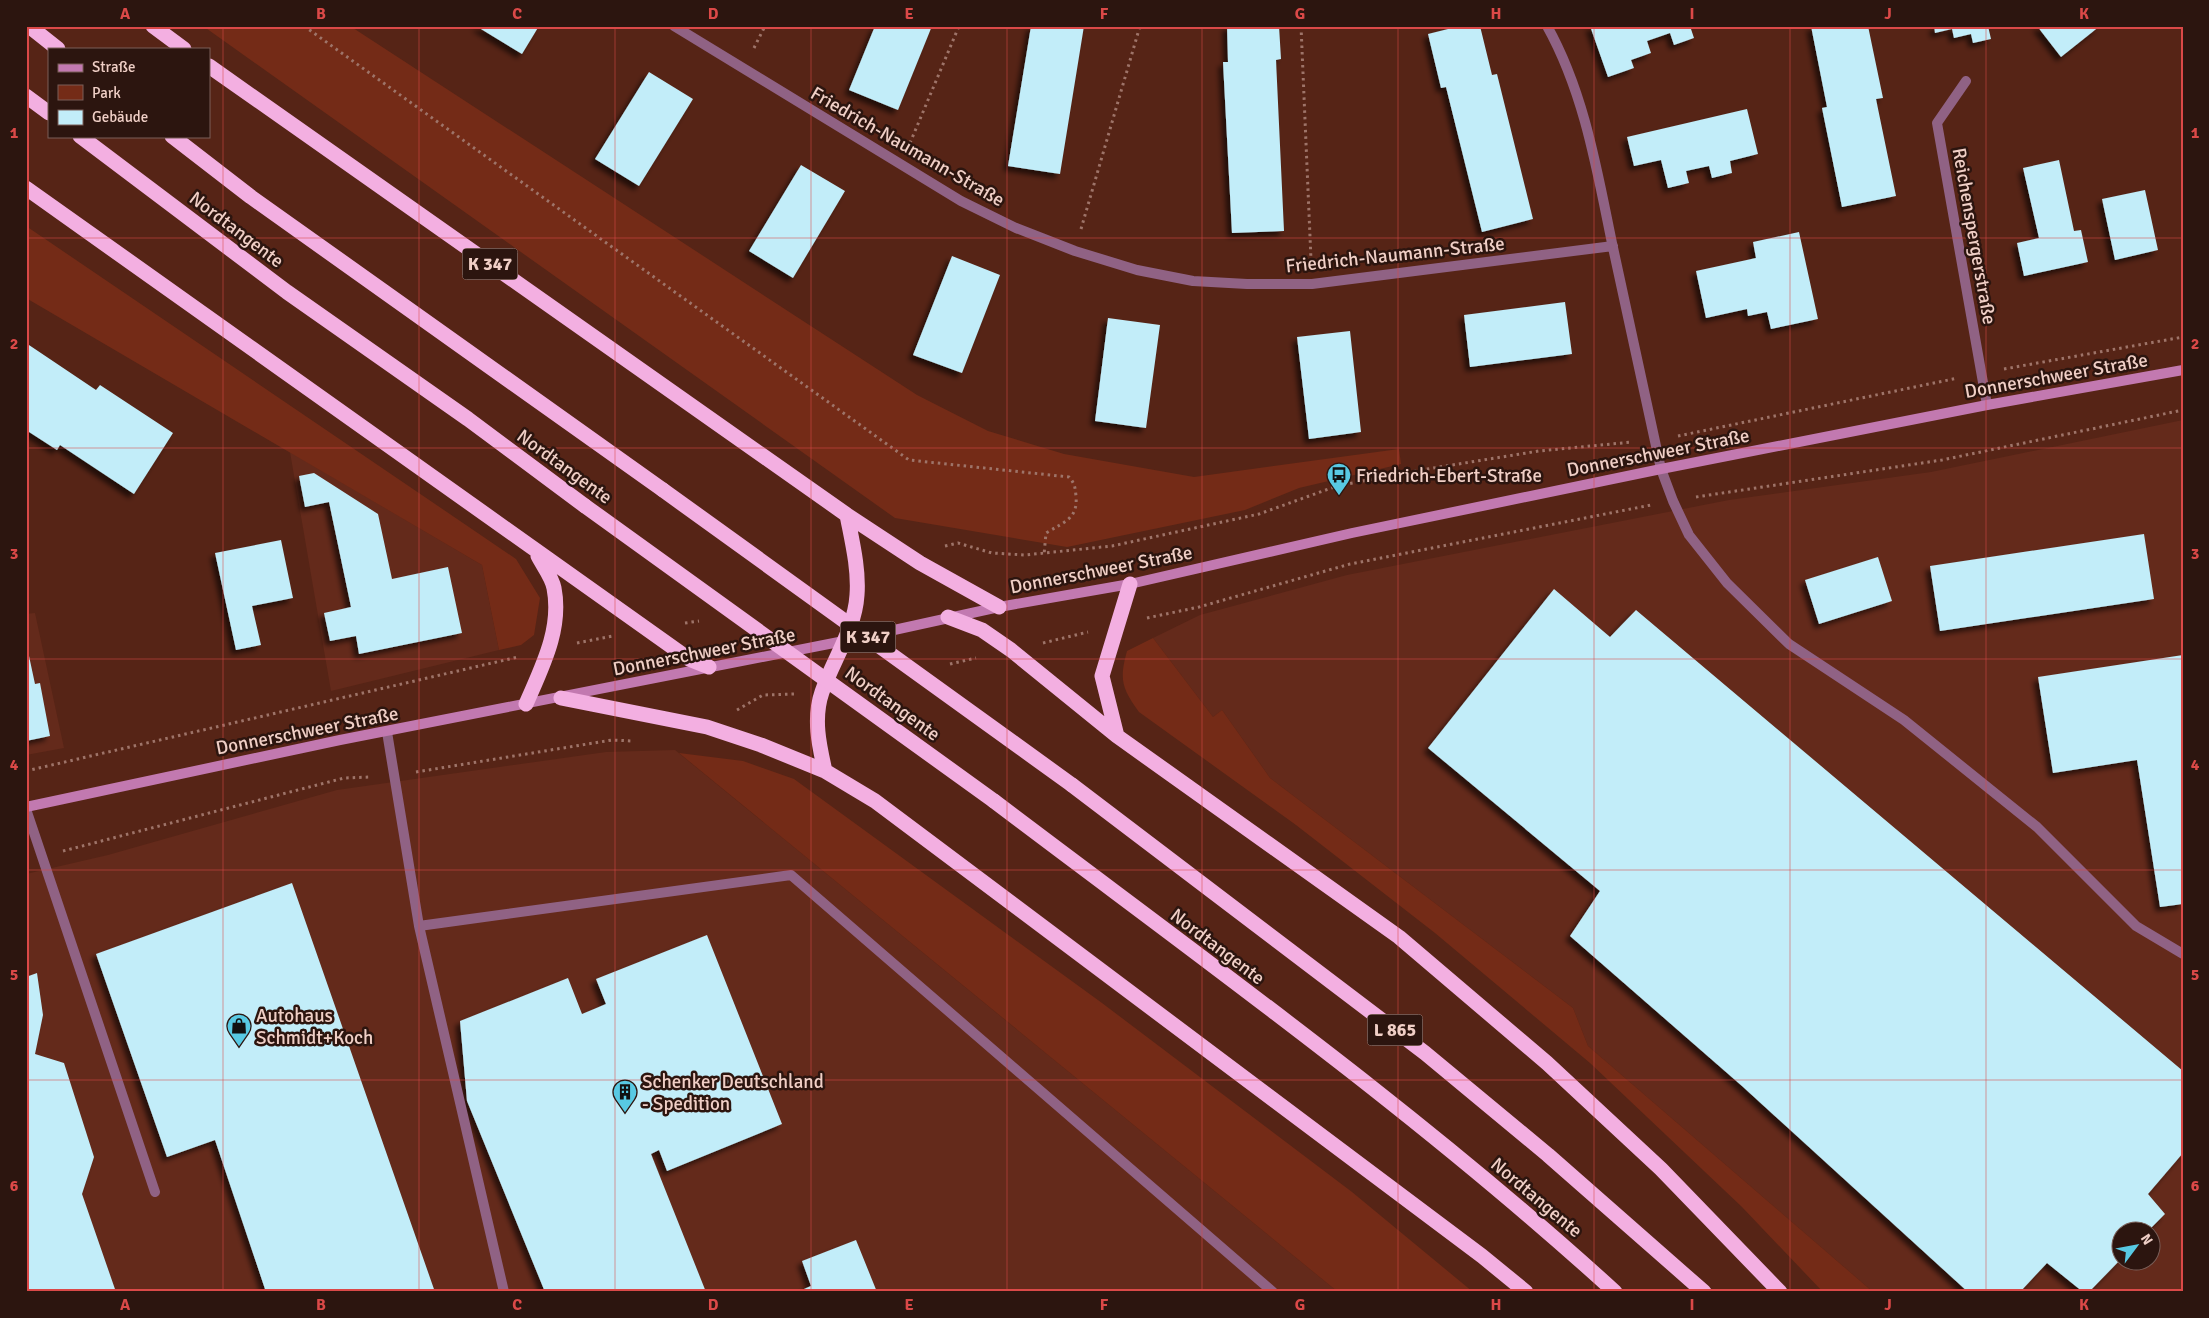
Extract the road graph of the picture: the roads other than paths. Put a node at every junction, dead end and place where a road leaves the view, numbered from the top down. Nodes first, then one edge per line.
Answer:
1 (29, 26) edge
2 (152, 26) edge
3 (674, 26) edge
4 (1547, 26) edge
5 (57, 48) edge
6 (183, 48) edge
7 (210, 67) edge
8 (1966, 81) dead end
9 (26, 96) edge
10 (48, 112) edge
11 (83, 138) edge
12 (175, 138) edge
13 (26, 188) edge
14 (1613, 246) junction
15 (2183, 370) edge
16 (1987, 405) junction
17 (1661, 469) junction
18 (847, 515) junction
19 (536, 553) junction
20 (1130, 584) junction
21 (999, 607) junction
22 (948, 617) junction
23 (844, 641) junction
24 (709, 667) junction
25 (562, 698) junction
26 (526, 704) junction
27 (387, 732) junction
28 (1118, 736) junction
29 (825, 771) junction
30 (1072, 785) joint
31 (26, 808) edge
32 (419, 926) junction
33 (2183, 954) edge
34 (155, 1192) dead end
35 (504, 1292) edge
36 (1272, 1292) edge
37 (1526, 1292) edge
38 (1615, 1292) edge
39 (1704, 1292) edge
40 (1780, 1292) edge

1 - 5 highway
2 - 6 highway
3 - 14 street, Friedrich-Naumann-Straße
4 - 14 street
7 - 18 highway, K 347
8 - 16 street, Reichenspergerstraße
9 - 10 highway
11 - 38 highway, Nordtangente, bridge
12 - 30 highway, Nordtangente / K 347, bridge
13 - 19 highway
14 - 17 street
15 - 16 main road, Donnerschweer Straße
16 - 17 main road, Donnerschweer Straße
17 - 20 main road, Donnerschweer Straße
17 - 33 street
18 - 21 highway, K 347
18 - 23 highway, K 347
19 - 24 highway
19 - 26 highway
20 - 21 main road, Donnerschweer Straße
20 - 28 highway
21 - 22 main road, Donnerschweer Straße
22 - 23 main road, Donnerschweer Straße
22 - 28 highway
23 - 24 main road, Donnerschweer Straße
23 - 29 highway
24 - 25 main road, Donnerschweer Straße
25 - 26 main road, Donnerschweer Straße
25 - 29 highway
26 - 27 main road, Donnerschweer Straße
27 - 31 main road, Donnerschweer Straße
27 - 32 street
28 - 40 highway
29 - 37 highway
30 - 39 highway, Nordtangente / L 865
31 - 34 street
32 - 35 street
32 - 36 street

